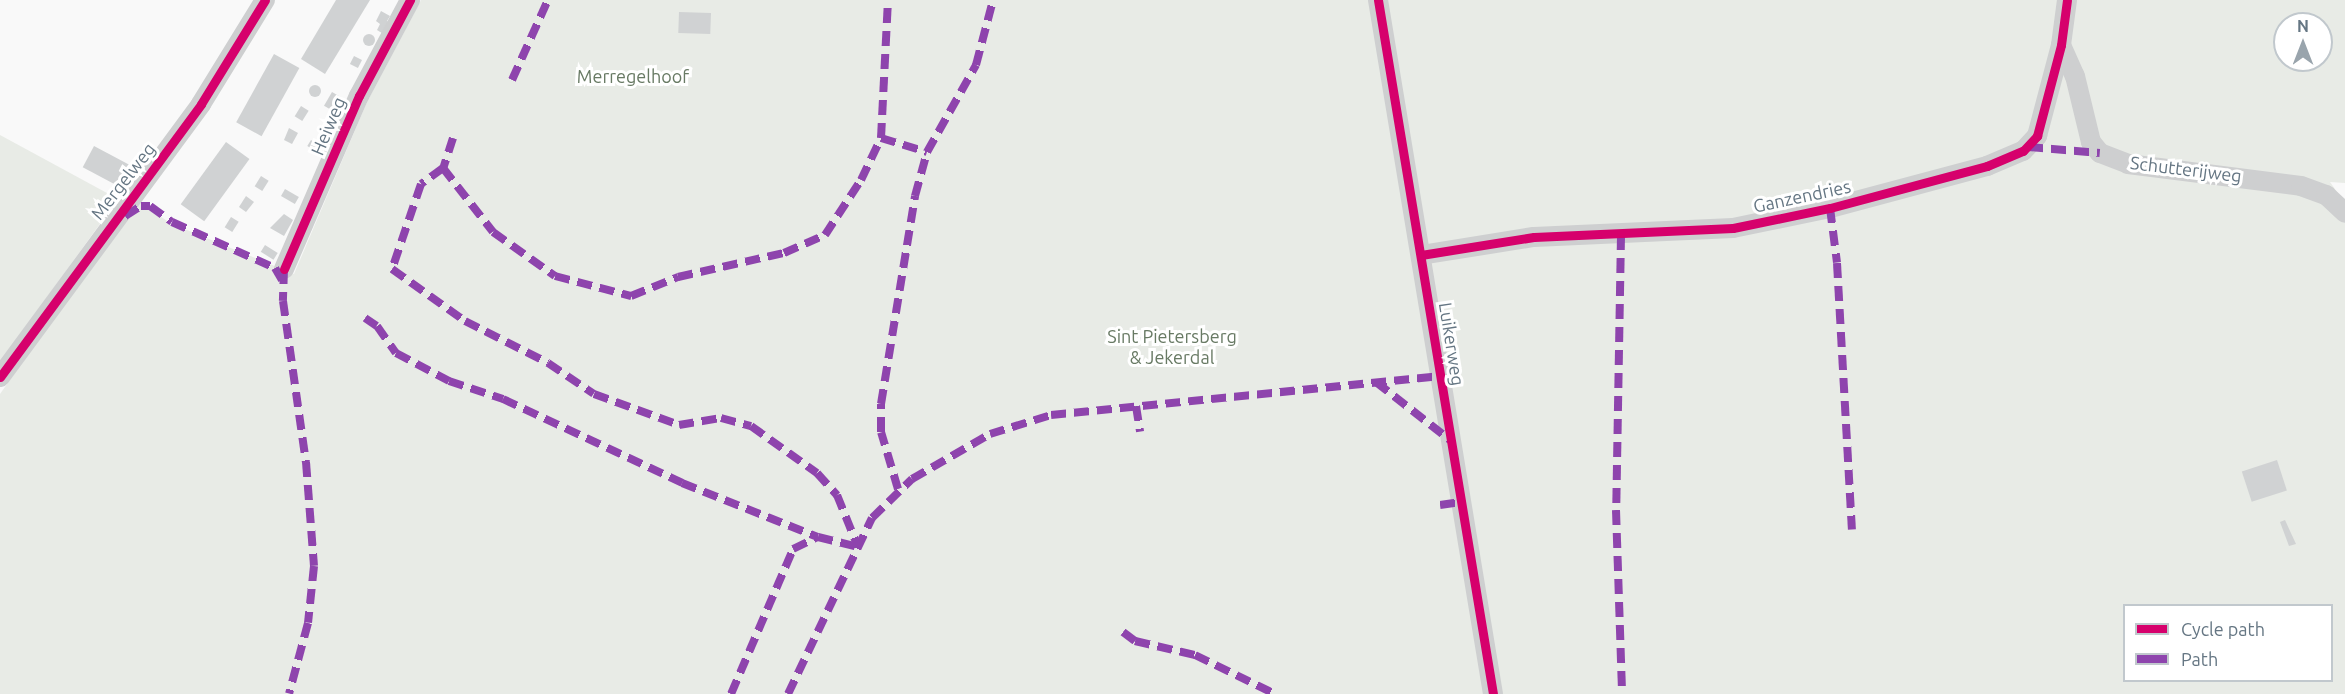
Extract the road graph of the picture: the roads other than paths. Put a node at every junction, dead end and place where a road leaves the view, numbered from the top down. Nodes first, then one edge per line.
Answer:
1 (265, 0) edge
2 (410, 0) edge
3 (1378, 0) edge
4 (2067, 0) edge
5 (2061, 45) junction
6 (2345, 213) edge
7 (1421, 255) junction
8 (284, 269) dead end
9 (0, 377) edge
10 (1493, 694) edge

1 - 9 street, Mergelweg
2 - 8 street, Heiweg
3 - 7 street, Luikerweg
4 - 5 street, Ganzendries
5 - 6 street, Schutterijweg
5 - 7 street, Ganzendries
7 - 10 street, Luikerweg

